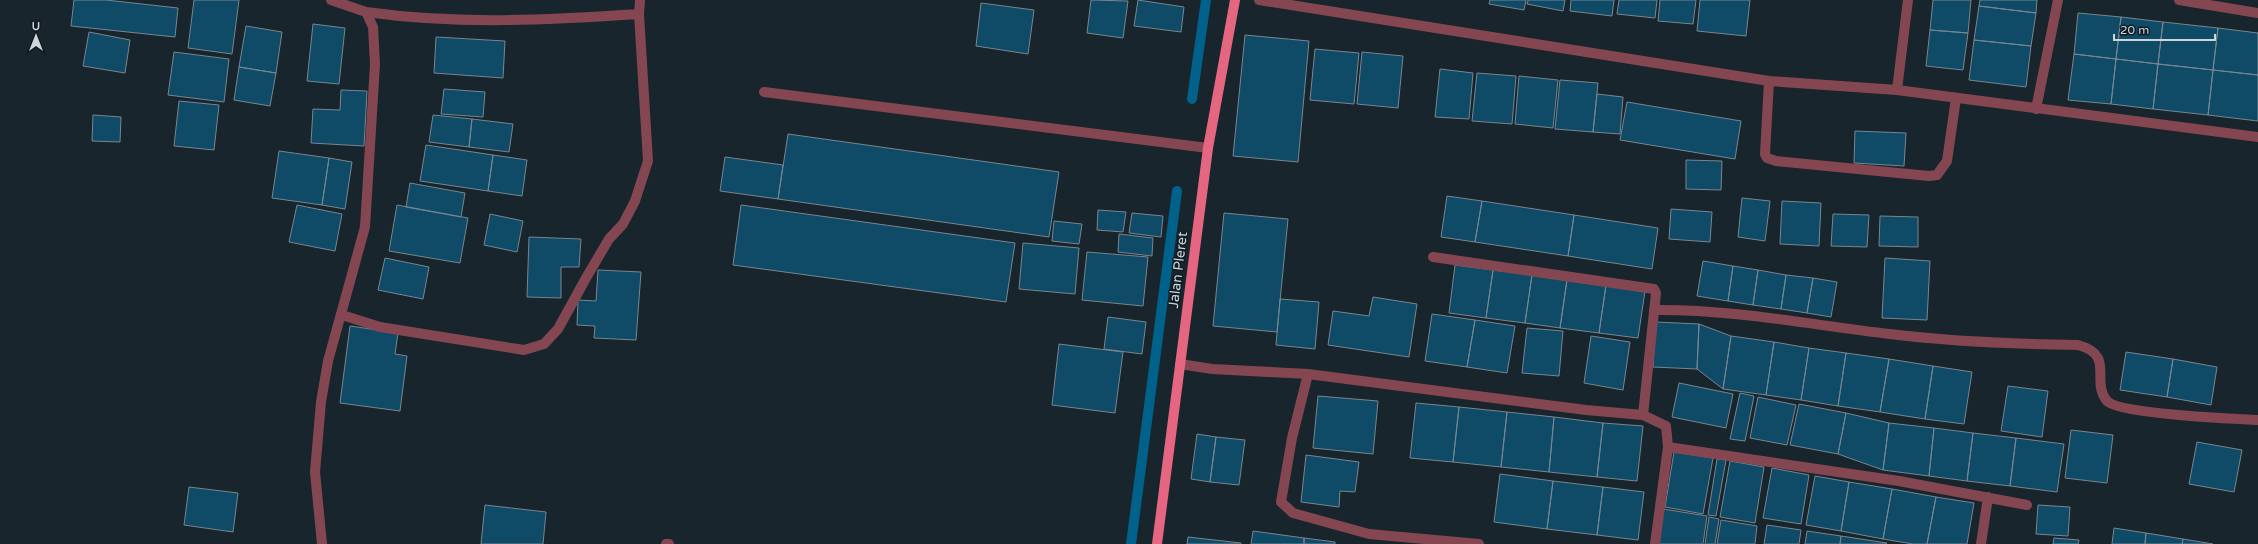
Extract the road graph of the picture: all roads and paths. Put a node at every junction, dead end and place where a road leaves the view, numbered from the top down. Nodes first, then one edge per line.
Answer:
1 (331, 0) edge
2 (640, 0) edge
3 (1234, 0) edge
4 (1259, 0) edge
5 (1908, 0) edge
6 (2058, 0) edge
7 (2179, 0) edge
8 (355, 4) edge
9 (366, 12) junction
10 (2258, 13) edge
11 (639, 14) junction
12 (1769, 81) junction
13 (1897, 90) junction
14 (764, 92) dead end
15 (1956, 98) junction
16 (2036, 109) junction
17 (2258, 137) edge
18 (1208, 148) junction
19 (1433, 257) dead end
20 (1654, 310) junction
21 (342, 315) junction
22 (1180, 364) junction
23 (1308, 374) junction
24 (1643, 415) junction
25 (2258, 420) edge
26 (1668, 447) junction
27 (1988, 497) junction
28 (2027, 505) dead end
29 (322, 544) edge
30 (1157, 544) edge
31 (1478, 544) edge
32 (1655, 544) edge
33 (1981, 544) edge

1 - 8 street
2 - 11 street
3 - 18 main road, Jalan Pleret
4 - 12 street
5 - 13 street
6 - 16 street
7 - 10 street
8 - 9 street
9 - 11 street
9 - 21 street
11 - 21 street
12 - 13 street
12 - 15 street
13 - 15 street
14 - 18 street
15 - 16 street
16 - 17 street
18 - 22 main road, Jalan Pleret
19 - 20 street
20 - 24 street
20 - 25 street
21 - 29 street
22 - 23 street
22 - 30 main road, Jalan Pleret
23 - 24 street
23 - 31 street
24 - 26 street
26 - 27 street
26 - 32 street
27 - 28 street
27 - 33 street

